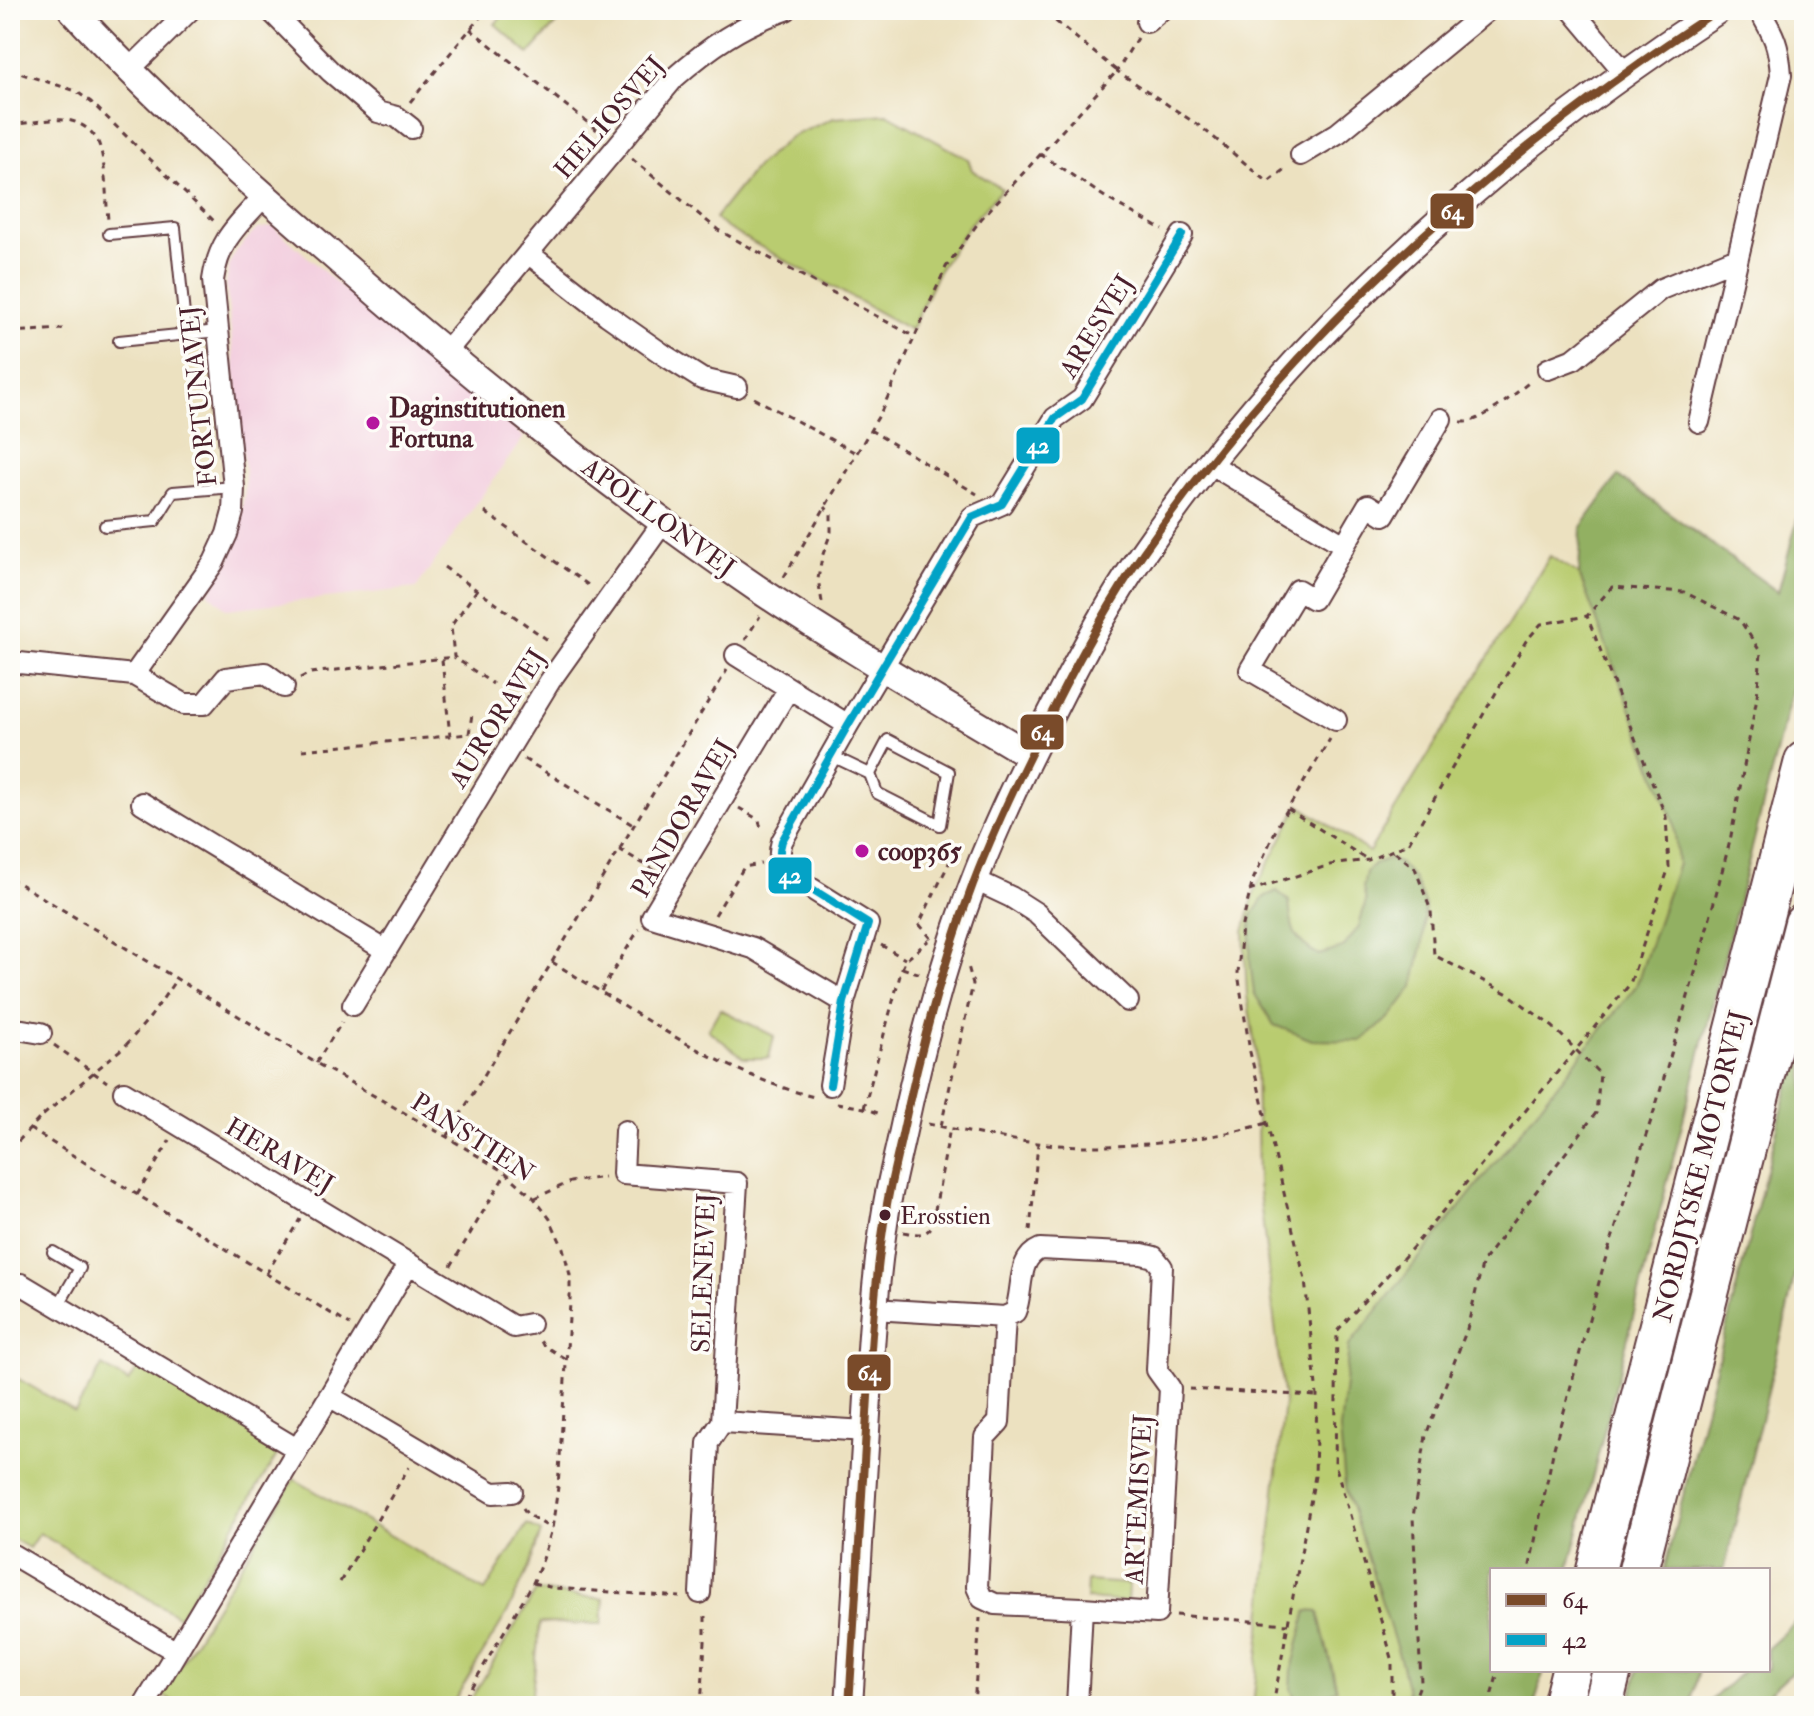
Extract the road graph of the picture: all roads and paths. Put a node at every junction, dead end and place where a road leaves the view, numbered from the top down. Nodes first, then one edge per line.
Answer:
1 (72, 10) edge
2 (190, 10) edge
3 (270, 10) edge
4 (486, 10) edge
5 (786, 10) edge
6 (1042, 10) edge
7 (1488, 10) edge
8 (1572, 10) edge
9 (1718, 10) edge
10 (1759, 10) edge
11 (1154, 16) edge
12 (470, 29) junction
13 (10, 70) edge
14 (129, 70) junction
15 (1117, 71) junction
16 (1625, 73) junction
17 (404, 123) joint
18 (10, 125) edge
19 (617, 146) junction
20 (1040, 154) junction
21 (1301, 155) joint
22 (264, 196) junction
23 (109, 234) joint
24 (229, 235) junction
25 (1182, 235) joint
26 (528, 253) junction
27 (1737, 258) junction
28 (63, 329) dead end
29 (218, 331) junction
30 (10, 332) edge
31 (186, 334) junction
32 (915, 337) junction
33 (119, 341) dead end
34 (445, 353) junction
35 (1548, 369) joint
36 (737, 387) joint
37 (1441, 419) joint
38 (1699, 422) dead end
39 (870, 430) junction
40 (856, 454) junction
41 (1209, 463) junction
42 (234, 487) junction
43 (825, 507) junction
44 (485, 512) dead end
45 (972, 517) junction
46 (664, 521) junction
47 (105, 526) dead end
48 (1344, 545) junction
49 (444, 567) dead end
50 (784, 577) dead end
51 (477, 590) junction
52 (608, 599) junction
53 (760, 615) dead end
54 (1587, 616) junction
55 (810, 622) junction
56 (568, 654) junction
57 (736, 655) junction
58 (454, 657) junction
59 (442, 658) junction
60 (10, 662) edge
61 (883, 667) junction
62 (134, 675) junction
63 (493, 684) dead end
64 (284, 687) joint
65 (789, 688) junction
66 (472, 714) dead end
67 (1336, 720) joint
68 (848, 725) junction
69 (450, 736) junction
70 (507, 748) junction
71 (302, 750) dead end
72 (1029, 755) junction
73 (832, 756) junction
74 (1804, 761) edge
75 (870, 774) junction
76 (142, 803) dead end
77 (1288, 809) junction
78 (633, 825) junction
79 (940, 825) junction
80 (619, 849) junction
81 (1394, 850) junction
82 (780, 859) junction
83 (1368, 860) junction
84 (681, 869) junction
85 (10, 878) edge
86 (975, 880) junction
87 (1249, 891) junction
88 (652, 917) junction
89 (1804, 923) edge
90 (959, 924) junction
91 (704, 933) junction
92 (864, 934) junction
93 (940, 945) junction
94 (385, 950) junction
95 (906, 960) junction
96 (552, 962) junction
97 (902, 968) junction
98 (921, 974) dead end
99 (177, 978) junction
100 (601, 991) junction
101 (1128, 1001) dead end
102 (844, 1002) junction
103 (353, 1005) joint
104 (10, 1025) edge
105 (41, 1033) joint
106 (1575, 1050) junction
107 (316, 1063) junction
108 (93, 1073) junction
109 (124, 1092) joint
110 (824, 1095) junction
111 (864, 1108) junction
112 (885, 1115) dead end
113 (1267, 1123) junction
114 (928, 1124) dead end
115 (179, 1125) junction
116 (941, 1126) junction
117 (950, 1128) junction
118 (30, 1129) junction
119 (625, 1131) dead end
120 (447, 1137) junction
121 (1038, 1143) junction
122 (10, 1150) edge
123 (506, 1173) junction
124 (623, 1174) junction
125 (137, 1195) junction
126 (534, 1198) junction
127 (309, 1203) junction
128 (903, 1232) dead end
129 (53, 1252) dead end
130 (1032, 1253) junction
131 (409, 1263) junction
132 (266, 1274) junction
133 (442, 1283) junction
134 (21, 1284) dead end
135 (58, 1306) junction
136 (873, 1309) junction
137 (1005, 1317) junction
138 (530, 1324) joint
139 (366, 1335) junction
140 (567, 1360) junction
141 (1170, 1388) junction
142 (329, 1396) junction
143 (1317, 1396) junction
144 (722, 1422) junction
145 (866, 1431) junction
146 (297, 1449) junction
147 (420, 1450) junction
148 (512, 1492) joint
149 (552, 1529) junction
150 (13, 1555) dead end
151 (1529, 1568) edge
152 (1597, 1568) edge
153 (1639, 1568) edge
154 (340, 1582) dead end
155 (533, 1583) junction
156 (700, 1593) junction
157 (982, 1598) junction
158 (1082, 1608) junction
159 (1158, 1621) junction
160 (1288, 1624) junction
161 (175, 1651) junction
162 (1498, 1672) edge
163 (1570, 1672) edge
164 (1612, 1672) edge
165 (144, 1706) edge
166 (460, 1706) edge
167 (701, 1706) edge
168 (849, 1706) edge
169 (974, 1706) edge
170 (1077, 1706) edge
171 (1273, 1706) edge
172 (1392, 1706) edge
173 (1412, 1706) edge
174 (1488, 1706) edge
175 (1562, 1706) edge
176 (1603, 1706) edge

1 - 14 street, APOLLONVEJ
2 - 14 street
3 - 17 street
4 - 12 path
5 - 19 street, HELIOSVEJ
6 - 15 path
7 - 21 street
8 - 16 street
9 - 16 street
10 - 27 street
11 - 15 path
12 - 17 path
12 - 19 path
13 - 24 path
14 - 22 street, APOLLONVEJ
15 - 20 path
15 - 21 path
16 - 41 street
18 - 23 path
19 - 26 street, HELIOSVEJ
19 - 32 path
20 - 25 path
20 - 32 path
22 - 24 street, FORTUNAVEJ
22 - 34 street, APOLLONVEJ
23 - 31 lane
24 - 29 street, FORTUNAVEJ
25 - 45 street, ARESVEJ
26 - 34 street, HELIOSVEJ
26 - 36 street
27 - 35 street
27 - 38 street
28 - 30 path
29 - 31 lane
29 - 42 street, FORTUNAVEJ
31 - 33 lane
32 - 39 path
34 - 46 street, APOLLONVEJ
35 - 37 path
36 - 40 path
37 - 48 street
39 - 40 path
39 - 45 path
40 - 43 path
41 - 48 street
41 - 72 street
42 - 47 lane
42 - 62 street, FORTUNAVEJ
43 - 50 path
43 - 55 path
44 - 52 path
45 - 61 street, ARESVEJ
46 - 52 street, AURORAVEJ
46 - 55 street, APOLLONVEJ
48 - 67 street
49 - 51 path
51 - 56 path
51 - 58 path
52 - 56 street, AURORAVEJ
53 - 57 path
54 - 81 path
54 - 106 path
54 - 151 path
55 - 61 street, APOLLONVEJ
56 - 70 street, AURORAVEJ
57 - 65 street
57 - 78 path
58 - 59 path
58 - 63 path
59 - 64 path
59 - 69 path
60 - 62 street
61 - 68 street
61 - 72 street, APOLLONVEJ
62 - 64 street
65 - 68 street
65 - 84 street, PANDORAVEJ
66 - 69 path
67 - 77 path
68 - 73 street
69 - 71 path
70 - 78 path
70 - 94 street, AURORAVEJ
72 - 86 street
73 - 75 lane
73 - 82 street
74 - 152 highway, NORDJYSKE MOTORVEJ
75 - 79 lane
75 - 79 lane
76 - 94 street
77 - 83 path
77 - 87 path
78 - 80 path
79 - 93 path
80 - 84 path
80 - 96 path
81 - 83 path
81 - 106 path
82 - 91 path
82 - 92 street
83 - 87 path
84 - 88 street, PANDORAVEJ
85 - 99 path, PANSTIEN
86 - 90 street
86 - 101 street
87 - 113 path
88 - 91 street, PANDORAVEJ
88 - 100 path
89 - 153 highway, NORDJYSKE MOTORVEJ
90 - 93 street
90 - 93 path
91 - 102 street, PANDORAVEJ
92 - 95 path
92 - 102 street
93 - 95 path
93 - 116 path
93 - 136 street
94 - 103 street, AURORAVEJ
95 - 97 path
96 - 100 path
96 - 120 path
97 - 98 path
97 - 111 path
99 - 107 path, PANSTIEN
99 - 108 path
100 - 110 path
102 - 110 street
103 - 107 path
104 - 105 street
105 - 108 path
106 - 172 path
106 - 173 path
107 - 120 path, PANSTIEN
108 - 109 path
108 - 118 path
109 - 115 street, HERAVEJ
110 - 111 path
111 - 112 path
113 - 121 path
113 - 143 path
114 - 116 path
115 - 125 path
115 - 127 street, HERAVEJ
116 - 117 path
117 - 121 path
117 - 128 path
118 - 122 path
118 - 125 path
119 - 124 street
120 - 123 path, PANSTIEN
121 - 130 path
123 - 126 path, PANSTIEN
123 - 133 path
124 - 126 path
124 - 144 street, SELENEVEJ
125 - 132 path
126 - 140 path, PANSTIEN
127 - 131 street, HERAVEJ
127 - 132 path
129 - 135 lane
130 - 137 street
130 - 141 street, ARTEMISVEJ
131 - 133 street, HERAVEJ
131 - 139 street
132 - 139 path
133 - 138 street, HERAVEJ
134 - 135 street
135 - 146 street
136 - 137 street
136 - 145 street
137 - 157 street
138 - 140 path
139 - 142 street
140 - 149 path, PANSTIEN
141 - 143 path
141 - 159 street, ARTEMISVEJ
142 - 146 street
142 - 147 street
143 - 160 path
144 - 145 street
144 - 156 street, SELENEVEJ
145 - 168 street
146 - 161 street
147 - 148 street
147 - 154 path
148 - 149 path
149 - 155 path, PANSTIEN
150 - 161 street
155 - 156 path
155 - 166 path, PANSTIEN
156 - 167 path
157 - 158 street, ARTEMISVEJ
157 - 169 path
158 - 159 street, ARTEMISVEJ
158 - 170 street
159 - 160 path
160 - 171 path
161 - 165 street
162 - 174 path
163 - 175 highway
164 - 176 highway

